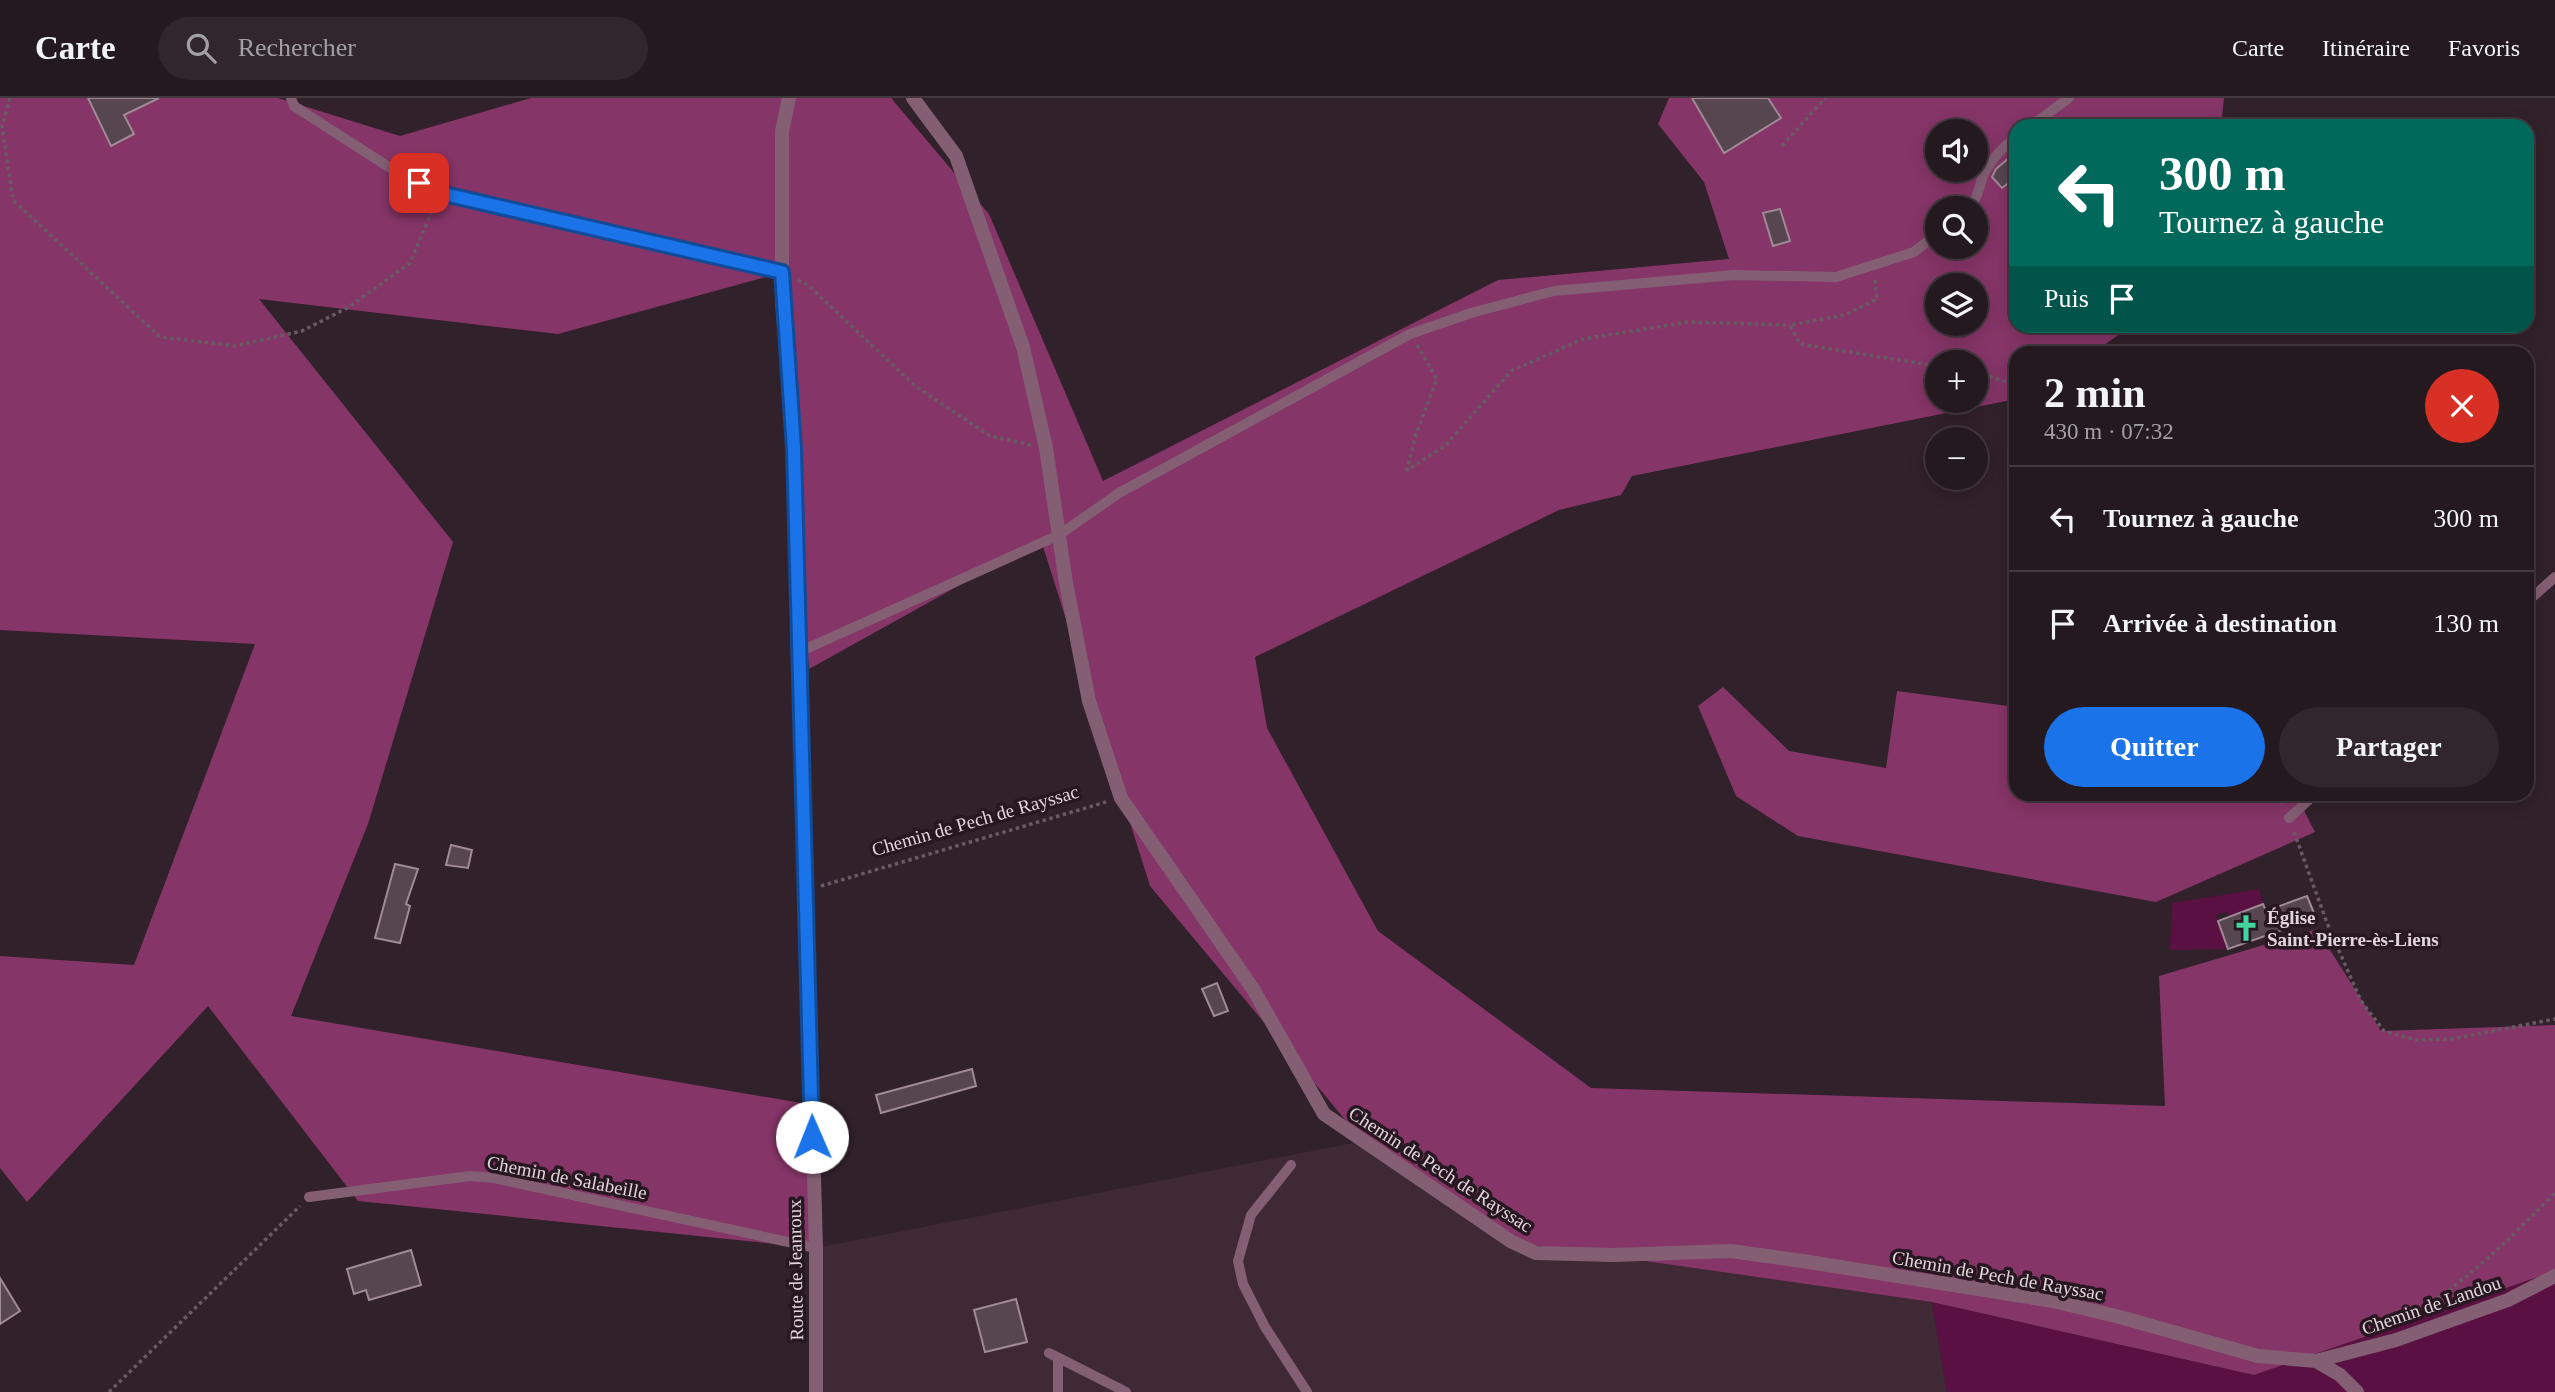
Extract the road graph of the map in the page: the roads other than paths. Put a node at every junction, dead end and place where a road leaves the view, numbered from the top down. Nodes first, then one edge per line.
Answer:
1 (291, 98) edge
2 (789, 98) edge
3 (913, 98) edge
4 (2068, 98) edge
5 (2040, 119) edge
6 (2009, 143) edge
7 (1979, 196) edge
8 (1925, 243) edge
9 (782, 272) junction
10 (1059, 535) junction
11 (2555, 577) edge
12 (2534, 596) edge
13 (799, 652) junction
14 (2307, 801) edge
15 (2289, 818) road end
16 (1291, 1166) dead end
17 (309, 1198) road end
18 (816, 1248) junction
19 (2555, 1276) edge
20 (2316, 1361) junction
21 (816, 1392) edge
22 (1058, 1392) edge
23 (1126, 1392) edge
24 (1307, 1392) edge
25 (2357, 1392) edge

1 - 9 lane
2 - 9 street, Route de Jeanroux
3 - 10 street
4 - 5 lane
6 - 7 lane
8 - 10 lane
9 - 13 street, Route de Jeanroux
10 - 13 lane
10 - 20 street, Chemin de Pech de Rayssac
11 - 12 lane
13 - 18 street, Route de Jeanroux
14 - 15 lane
16 - 24 lane
17 - 18 lane, Chemin de Salabeille
18 - 21 street, Route de Jeanroux
19 - 20 street, Chemin de Landou
20 - 25 street
22 - 23 lane

